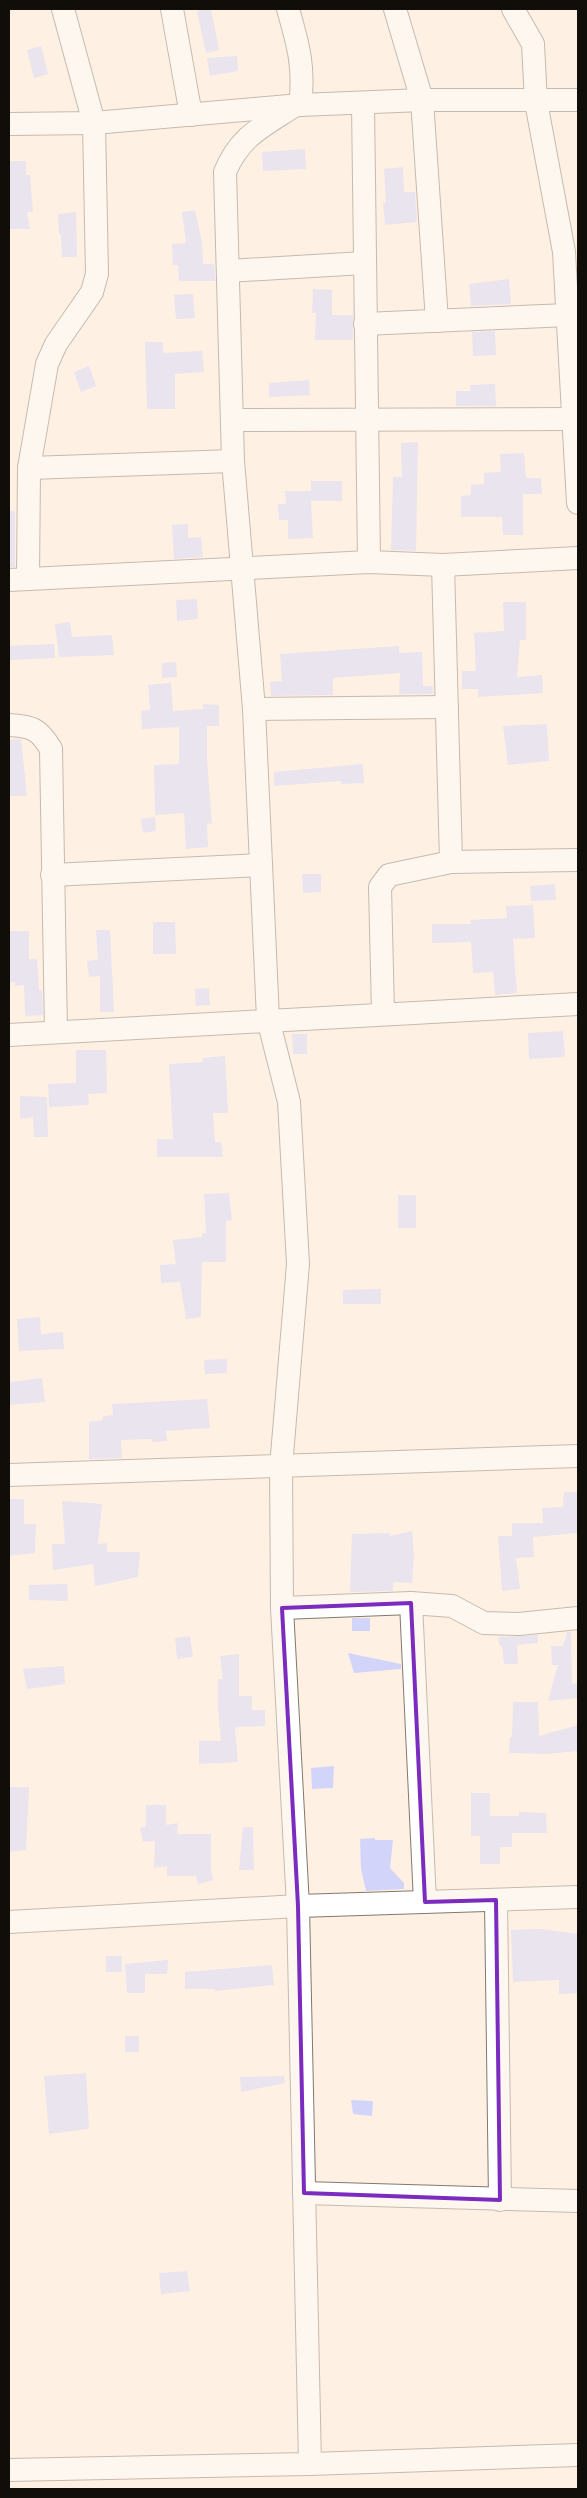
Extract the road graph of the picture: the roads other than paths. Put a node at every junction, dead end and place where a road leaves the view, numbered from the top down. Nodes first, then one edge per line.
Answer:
1 (63, 9) edge
2 (172, 9) edge
3 (288, 9) edge
4 (395, 9) edge
5 (513, 9) edge
6 (422, 100) junction
7 (578, 100) edge
8 (536, 102) junction
9 (363, 104) junction
10 (297, 106) junction
11 (191, 115) junction
12 (94, 122) junction
13 (9, 124) edge
14 (571, 252) edge
15 (364, 263) junction
16 (228, 271) junction
17 (568, 315) junction
18 (437, 321) junction
19 (365, 324) junction
20 (574, 419) junction
21 (232, 420) junction
22 (366, 421) junction
23 (233, 461) junction
24 (29, 468) junction
25 (578, 503) edge
26 (578, 558) edge
27 (369, 562) junction
28 (443, 564) junction
29 (240, 567) junction
30 (19, 580) edge
31 (447, 707) junction
32 (254, 709) junction
33 (9, 725) edge
34 (578, 860) edge
35 (452, 862) junction
36 (261, 865) junction
37 (52, 875) junction
38 (578, 1004) edge
39 (383, 1014) junction
40 (268, 1019) junction
41 (56, 1032) junction
42 (9, 1034) edge
43 (578, 1456) edge
44 (281, 1467) junction
45 (9, 1474) edge
46 (411, 1603) junction
47 (282, 1608) junction
48 (578, 1618) edge
49 (578, 1897) edge
50 (496, 1900) junction
51 (425, 1902) junction
52 (298, 1906) junction
53 (9, 1922) edge
54 (304, 2193) junction
55 (500, 2200) junction
56 (578, 2201) edge
57 (578, 2455) edge
58 (310, 2464) junction
59 (9, 2470) edge

1 - 12 street
2 - 11 street
3 - 10 street
4 - 6 street
5 - 8 street
6 - 8 street
6 - 9 street
6 - 18 street
7 - 8 street
8 - 14 street
9 - 10 street
9 - 15 street
10 - 11 street
10 - 16 street
11 - 12 street
12 - 13 street
12 - 24 street
14 - 17 street
15 - 16 street
15 - 19 street
16 - 21 street
17 - 18 street
17 - 20 street
18 - 19 street
19 - 22 street
20 - 22 street
20 - 25 street
21 - 22 street
21 - 23 street
22 - 27 street
23 - 24 street
23 - 29 street
24 - 30 street
26 - 28 street
27 - 28 street
27 - 29 street
28 - 31 street
29 - 30 street
29 - 32 street
31 - 32 street
31 - 35 street
32 - 36 street
33 - 37 street
34 - 35 street
35 - 39 street
36 - 37 street
36 - 40 street
37 - 41 street
38 - 39 street
39 - 40 street
40 - 41 street
40 - 44 street
41 - 42 street
43 - 44 street
44 - 45 street
44 - 47 street
46 - 47 street
46 - 48 street
46 - 51 street
47 - 52 street
49 - 50 street
50 - 51 street
50 - 55 street
51 - 52 street
52 - 53 street
52 - 54 street
54 - 55 street
54 - 58 street
55 - 56 street
57 - 58 street
58 - 59 street

